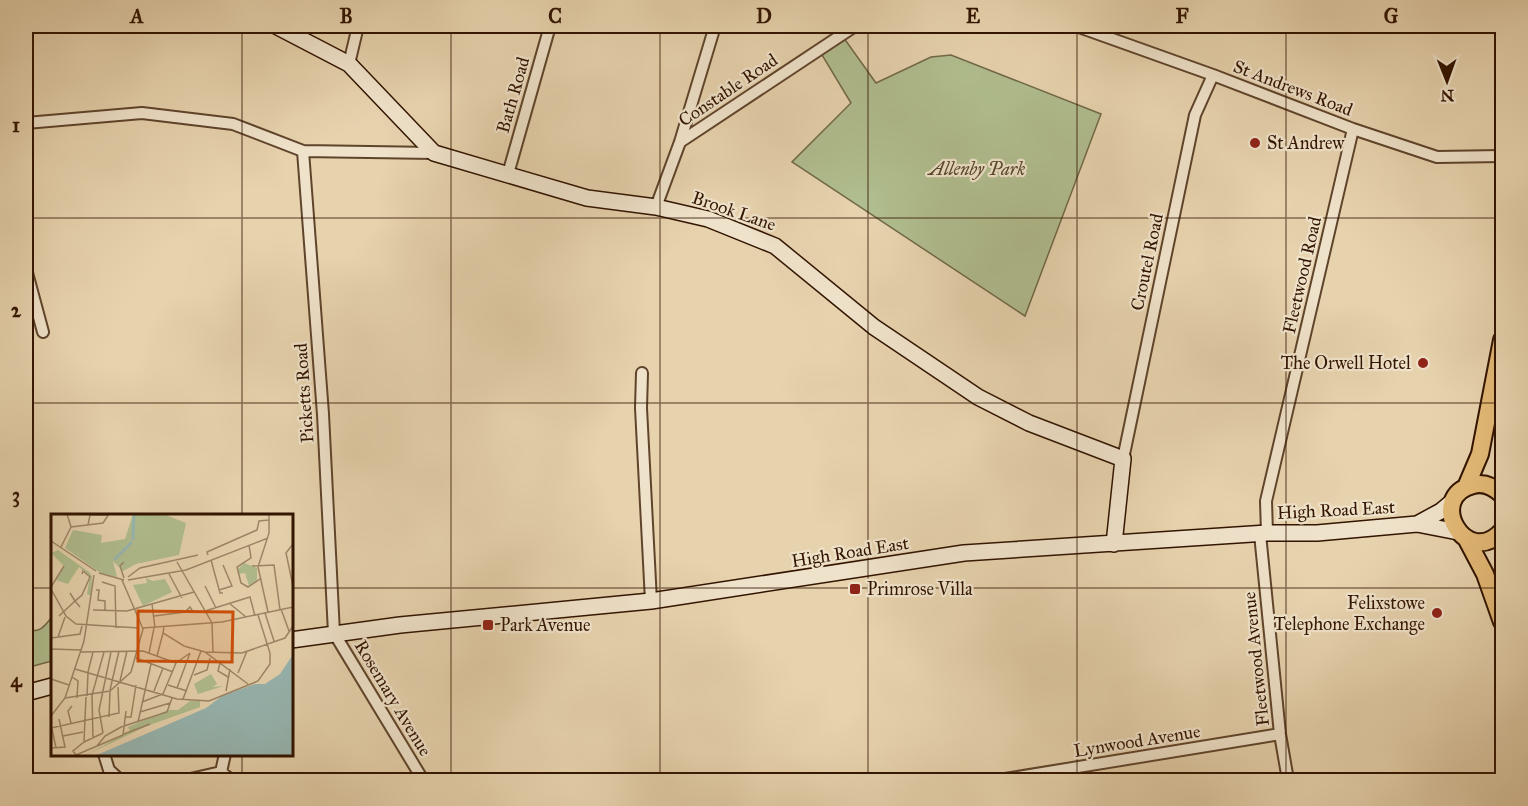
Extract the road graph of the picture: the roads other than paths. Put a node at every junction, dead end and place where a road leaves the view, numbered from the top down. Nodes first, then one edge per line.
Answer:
1 (276, 26) edge
2 (358, 26) edge
3 (550, 26) edge
4 (715, 26) edge
5 (855, 26) edge
6 (1076, 26) edge
7 (349, 64) junction
8 (1213, 75) junction
9 (26, 123) edge
10 (1353, 129) junction
11 (680, 142) junction
12 (303, 151) junction
13 (434, 153) junction
14 (1503, 156) edge
15 (508, 174) junction
16 (656, 207) junction
17 (26, 269) edge
18 (43, 332) dead end
19 (1503, 340) edge
20 (642, 373) dead end
21 (1480, 454) junction
22 (1123, 459) junction
23 (1466, 487) junction
24 (1498, 491) edge
25 (1453, 501) junction
26 (1417, 524) junction
27 (1264, 534) junction
28 (1499, 534) edge
29 (1462, 535) junction
30 (1114, 544) junction
31 (1485, 574) junction
32 (651, 601) junction
33 (1503, 622) edge
34 (334, 633) junction
35 (292, 640) edge
36 (51, 686) edge
37 (26, 693) edge
38 (1280, 734) junction
39 (105, 755) edge
40 (225, 755) edge
41 (221, 772) junction
42 (118, 780) edge
43 (186, 780) edge
44 (231, 780) edge
45 (423, 780) edge
46 (999, 780) edge
47 (1288, 780) edge

1 - 7 street
2 - 7 street
3 - 15 street, Bath Road
4 - 11 street
5 - 11 street, Constable Road
6 - 8 street, St Andrews Road
7 - 13 street
8 - 10 street, St Andrews Road
8 - 22 street, Croutel Road
9 - 12 street
10 - 14 street, St Andrews Road
10 - 27 street, Fleetwood Road
11 - 16 street
12 - 13 street
12 - 34 street, Picketts Road
13 - 15 street, Brook Lane
15 - 16 street, Brook Lane
16 - 22 street, Brook Lane
17 - 18 street
19 - 21 main road
20 - 32 street
21 - 23 main road
21 - 24 main road
22 - 30 street
23 - 24 main road
23 - 25 main road
25 - 26 street, High Road East
25 - 29 main road
26 - 27 street, High Road East
26 - 29 street, High Road East
27 - 30 street, High Road East
27 - 38 street, Fleetwood Avenue
28 - 29 main road
28 - 31 main road
29 - 31 main road
30 - 32 street, High Road East
31 - 33 main road
32 - 34 street, High Road East
34 - 35 street, High Road East
34 - 45 street, Rosemary Avenue
36 - 37 street
38 - 46 street, Lynwood Avenue
38 - 47 street, Fleetwood Avenue
39 - 42 street
40 - 41 street
41 - 43 street
41 - 44 street

